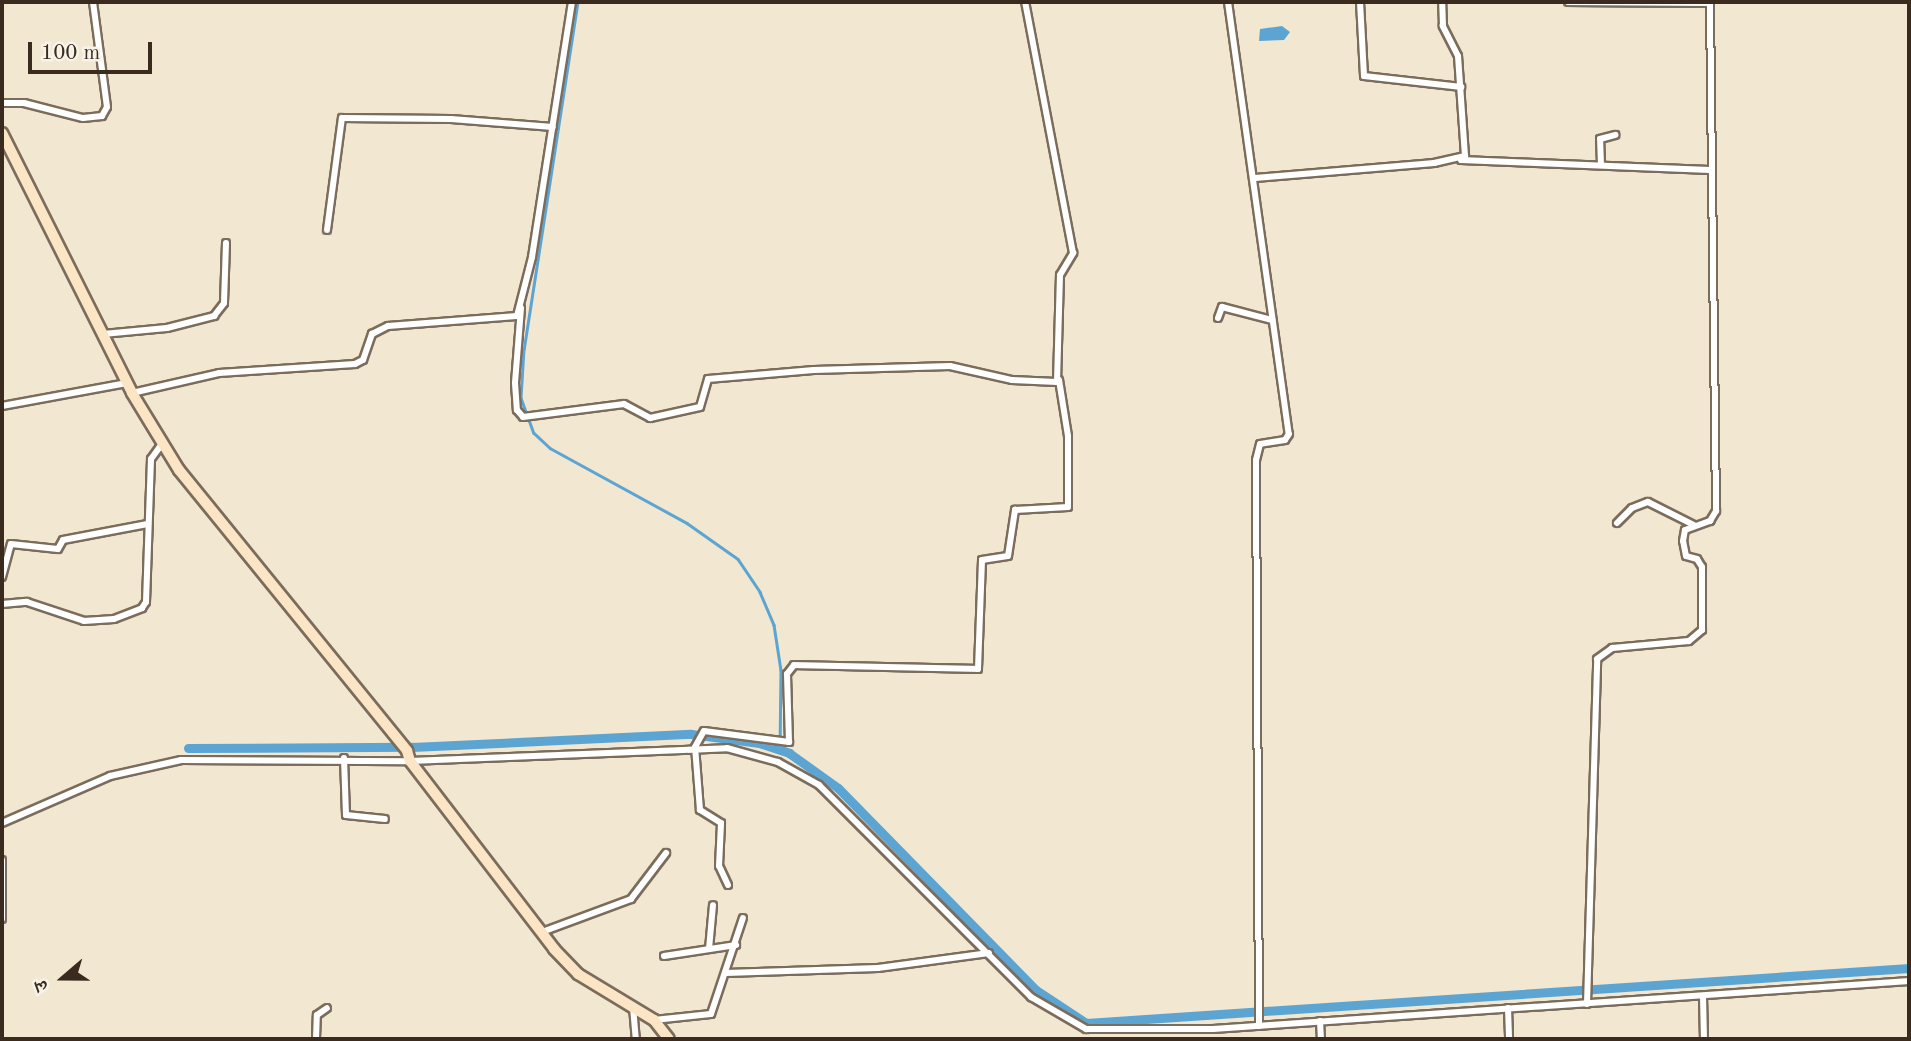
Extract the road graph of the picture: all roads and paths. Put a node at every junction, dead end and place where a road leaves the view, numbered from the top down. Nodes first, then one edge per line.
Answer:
1 (93, 2) edge
2 (572, 2) edge
3 (1026, 2) edge
4 (1228, 2) edge
5 (1360, 2) edge
6 (1442, 2) edge
7 (1569, 2) edge
8 (1710, 2) edge
9 (1461, 88) junction
10 (2, 103) edge
11 (552, 127) junction
12 (2, 133) edge
13 (1615, 135) dead end
14 (1460, 159) junction
15 (1601, 165) junction
16 (1710, 170) junction
17 (1255, 178) junction
18 (327, 230) dead end
19 (226, 243) dead end
20 (522, 309) junction
21 (1218, 318) dead end
22 (1272, 320) junction
23 (103, 334) junction
24 (1059, 380) junction
25 (130, 388) junction
26 (2, 406) edge
27 (162, 444) junction
28 (1617, 523) dead end
29 (148, 524) junction
30 (1694, 525) junction
31 (2, 577) edge
32 (2, 604) edge
33 (695, 747) junction
34 (406, 751) junction
35 (344, 758) junction
36 (385, 818) dead end
37 (2, 823) edge
38 (666, 853) dead end
39 (2, 860) edge
40 (728, 885) dead end
41 (713, 905) dead end
42 (743, 918) dead end
43 (2, 919) edge
44 (541, 932) junction
45 (736, 945) junction
46 (709, 949) junction
47 (989, 953) junction
48 (664, 956) dead end
49 (726, 973) junction
50 (1909, 981) edge
51 (1703, 996) junction
52 (1587, 1003) junction
53 (633, 1007) junction
54 (1508, 1008) junction
55 (327, 1009) dead end
56 (654, 1020) junction
57 (1320, 1021) junction
58 (1259, 1026) junction
59 (316, 1039) edge
60 (636, 1039) edge
61 (669, 1039) edge
62 (1321, 1039) edge
63 (1509, 1039) edge
64 (1704, 1039) edge

1 - 10 street
2 - 11 street
3 - 24 street
4 - 17 street
5 - 9 street
6 - 9 street
7 - 8 street
8 - 16 street
9 - 14 street
11 - 18 street
11 - 20 street
12 - 23 main road
13 - 15 street
14 - 15 street
14 - 17 street
15 - 16 street
16 - 30 street
17 - 22 street
19 - 23 street
20 - 24 street
20 - 25 street
21 - 22 street
22 - 58 street
23 - 25 main road
24 - 33 street
25 - 26 street
25 - 27 main road
27 - 29 street
27 - 34 main road
28 - 30 street
29 - 31 street
29 - 32 street
30 - 52 street
33 - 34 street
33 - 40 street
33 - 47 street
34 - 35 street
34 - 44 main road
35 - 36 street
35 - 37 street
38 - 44 street
39 - 43 street
41 - 46 street
42 - 45 street
44 - 53 main road
45 - 46 street
45 - 49 street
46 - 48 street
47 - 49 street
47 - 58 street
49 - 56 street
50 - 51 street
51 - 52 street
51 - 64 street
52 - 54 street
53 - 56 main road
53 - 60 street
54 - 57 street
54 - 63 street
55 - 59 street
56 - 61 main road
57 - 58 street
57 - 62 street

